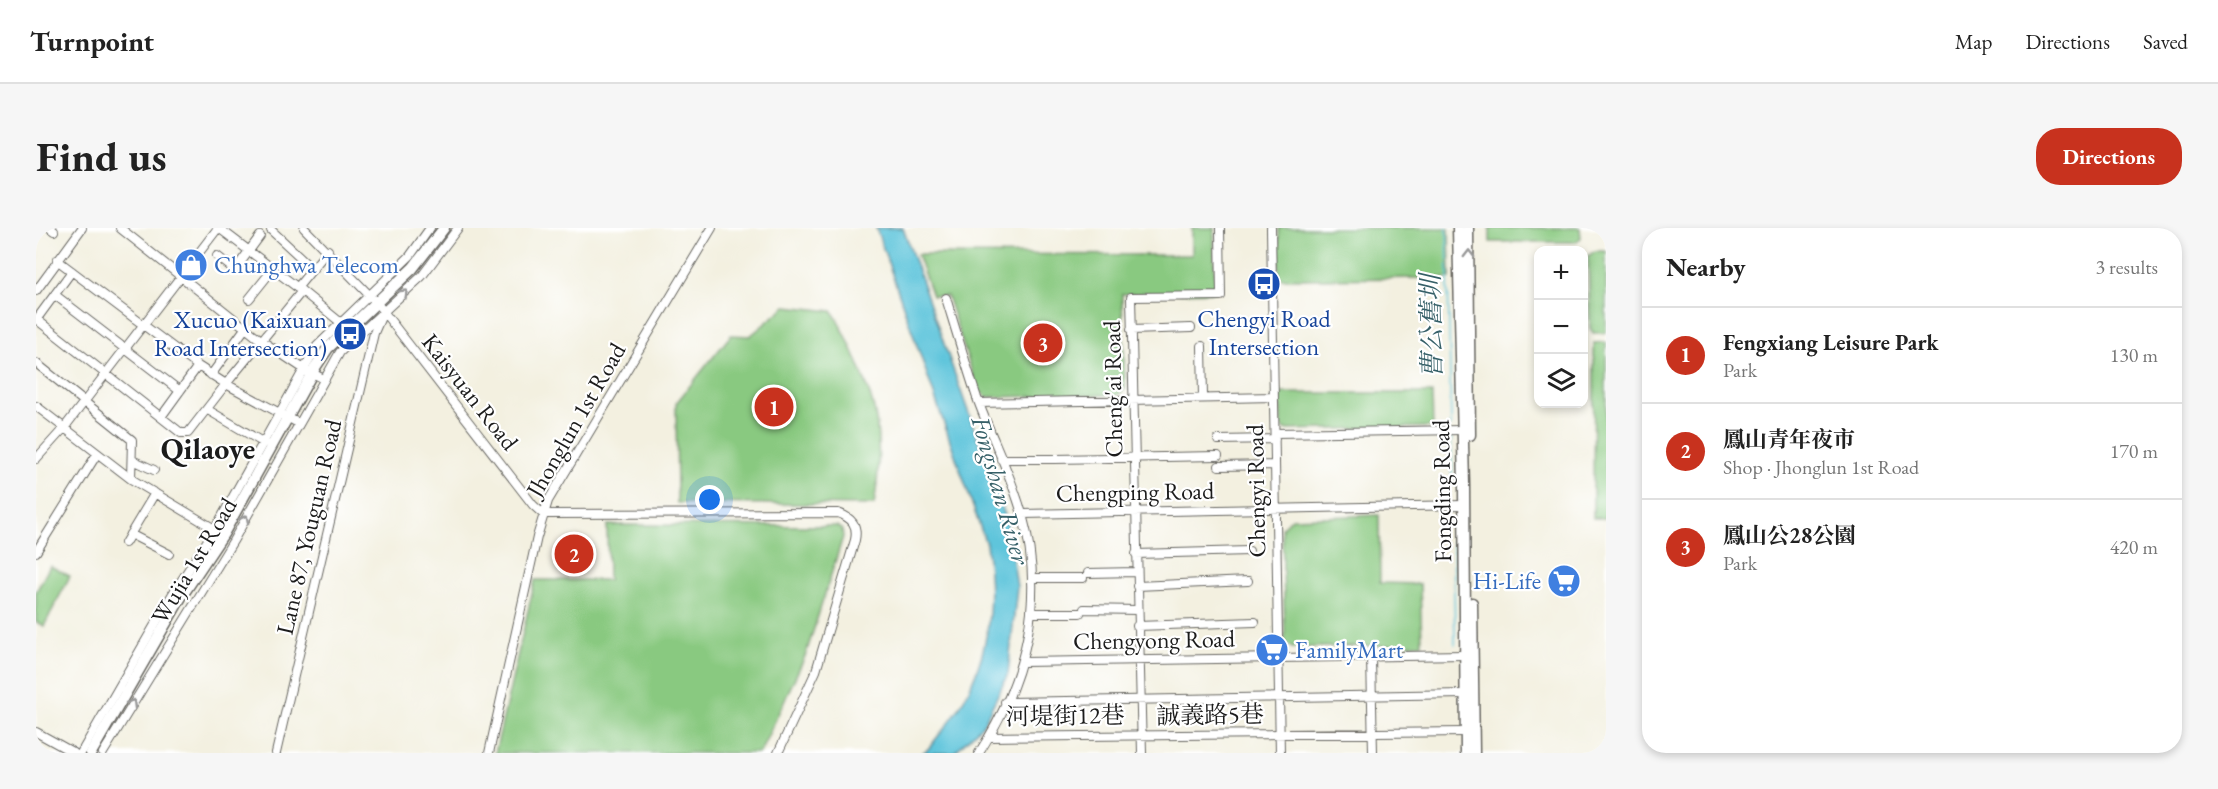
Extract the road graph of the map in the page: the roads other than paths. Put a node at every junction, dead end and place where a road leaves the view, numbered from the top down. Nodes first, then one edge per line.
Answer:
1 (82, 228) edge
2 (120, 228) edge
3 (218, 228) edge
4 (304, 228) edge
5 (430, 228) edge
6 (444, 228) edge
7 (712, 228) edge
8 (1220, 228) edge
9 (1271, 228) edge
10 (1458, 228) edge
11 (1468, 228) edge
12 (456, 229) edge
13 (271, 230) dead end
14 (260, 236) dead end
15 (249, 250) junction
16 (328, 250) junction
17 (218, 256) dead end
18 (57, 260) junction
19 (273, 269) junction
20 (313, 269) junction
21 (72, 271) junction
22 (180, 276) junction
23 (39, 279) edge
24 (299, 289) junction
25 (36, 291) edge
26 (55, 295) junction
27 (249, 298) dead end
28 (946, 298) dead end
29 (376, 303) junction
30 (36, 319) edge
31 (340, 322) junction
32 (143, 324) junction
33 (246, 327) junction
34 (1191, 328) dead end
35 (1131, 330) junction
36 (262, 341) junction
37 (1202, 346) dead end
38 (123, 349) junction
39 (36, 363) edge
40 (198, 366) junction
41 (308, 371) junction
42 (104, 373) junction
43 (212, 375) junction
44 (324, 379) junction
45 (226, 384) junction
46 (180, 391) junction
47 (1203, 397) junction
48 (1274, 397) junction
49 (1133, 399) junction
50 (83, 400) junction
51 (979, 403) junction
52 (36, 406) edge
53 (208, 410) junction
54 (282, 414) junction
55 (161, 417) junction
56 (298, 423) junction
57 (64, 428) junction
58 (1463, 430) junction
59 (1275, 436) junction
60 (1218, 440) dead end
61 (266, 443) junction
62 (98, 454) junction
63 (1218, 456) dead end
64 (1134, 458) junction
65 (36, 459) edge
66 (1001, 459) junction
67 (132, 460) junction
68 (1275, 465) junction
69 (1219, 466) dead end
70 (154, 470) dead end
71 (132, 479) junction
72 (155, 493) junction
73 (1464, 505) junction
74 (1276, 509) junction
75 (1135, 512) junction
76 (543, 514) junction
77 (1023, 514) junction
78 (219, 532) junction
79 (130, 534) junction
80 (233, 541) junction
81 (125, 543) dead end
82 (1249, 551) dead end
83 (36, 552) edge
84 (169, 554) dead end
85 (1136, 554) junction
86 (1136, 572) junction
87 (1033, 578) junction
88 (1248, 581) dead end
89 (1137, 586) junction
90 (1137, 610) junction
91 (1032, 613) junction
92 (1255, 622) dead end
93 (1137, 626) junction
94 (1465, 655) junction
95 (1371, 657) junction
96 (1278, 658) junction
97 (1138, 660) junction
98 (1023, 662) junction
99 (1465, 694) junction
100 (1372, 696) junction
101 (1279, 697) junction
102 (1140, 700) junction
103 (1005, 702) junction
104 (36, 732) edge
105 (1466, 732) junction
106 (1372, 733) junction
107 (1280, 734) junction
108 (1141, 735) junction
109 (989, 737) junction
110 (74, 753) edge
111 (81, 753) edge
112 (91, 753) edge
113 (103, 753) edge
114 (276, 753) edge
115 (489, 753) edge
116 (778, 753) edge
117 (979, 753) edge
118 (1142, 753) edge
119 (1280, 753) edge
120 (1373, 753) edge
121 (1466, 753) edge
122 (1473, 753) edge

1 - 18 street
2 - 22 street
3 - 15 street
3 - 22 street
4 - 16 street, Kaisyuan Road
5 - 29 street, Wujia 1st Road
6 - 29 main road, Wujia 1st Road
7 - 76 street, Jhonglun 1st Road
8 - 35 street, Cheng'ai Road
9 - 48 street, Chengyi Road
10 - 58 main road, Fongding Road
122 -> 11 main road, Fongding Road
29 -> 12 street, Wujia 1st Road
13 - 20 street
14 - 15 street
15 - 17 street
15 - 19 street
16 - 20 street
16 - 29 street, Kaisyuan Road
18 - 21 street
18 - 23 street
19 - 24 street
19 - 27 street
20 - 24 street
21 - 26 street
21 - 32 street
22 - 32 street
22 - 33 street
23 - 25 street
24 - 31 street
24 - 36 street
26 - 30 street
26 - 38 street
28 - 51 street
29 - 31 street, Wujia 1st Road
29 - 41 main road, Wujia 1st Road
29 - 44 street, Wujia 1st Road
29 - 76 street, Kaisyuan Road
29 - 114 street, Lane 87, Youguan Road
30 - 42 street
31 - 41 street, Wujia 1st Road
32 - 38 street
32 - 40 street
33 - 36 street
33 - 43 street
34 - 35 street
35 - 49 street, Cheng'ai Road
36 - 41 street
36 - 45 street
37 - 47 street
38 - 42 street
38 - 46 street
39 - 50 street
40 - 43 street
40 - 46 street
41 - 44 street
41 - 54 main road, Wujia 1st Road
42 - 50 street
42 - 55 street
43 - 45 street
44 - 56 street, Wujia 1st Road
45 - 53 street
45 - 54 street
46 - 55 street
47 - 48 street
47 - 49 street
48 - 59 street, Chengyi Road
49 - 51 street
49 - 64 street, Cheng'ai Road
50 - 57 street
50 - 67 street
51 - 66 street
52 - 57 street
53 - 55 street
53 - 61 street
54 - 56 street
54 - 61 main road, Wujia 1st Road
80 -> 56 street, Wujia 1st Road
57 - 62 street
57 - 65 street
58 - 59 street
58 - 73 main road, Fongding Road
59 - 60 street
59 - 68 street, Chengyi Road
61 - 78 main road, Wujia 1st Road
62 - 71 street
62 - 83 street
63 - 64 street
64 - 66 street
64 - 75 street, Cheng'ai Road
66 - 77 street
67 - 70 street
67 - 71 street
68 - 69 street
68 - 74 street, Chengyi Road
71 - 72 street
72 - 78 street
72 - 79 street
73 - 74 street, Chengping Road
73 - 94 main road, Fongding Road
74 - 75 street, Chengping Road
74 - 96 street, Chengyi Road
75 - 77 street, Chengping Road
75 - 85 street, Cheng'ai Road
76 - 115 street, Jhonglun 1st Road
76 - 116 street
77 - 87 street
78 - 80 street
78 - 111 street, Wujia 1st Road
78 - 112 main road, Wujia 1st Road
79 - 81 street
79 - 84 street
113 -> 80 street, Wujia 1st Road
82 - 85 street
85 - 86 street, Cheng'ai Road
86 - 87 street
86 - 89 street, Cheng'ai Road
87 - 91 street
88 - 89 street
89 - 90 street, Cheng'ai Road
90 - 91 street
90 - 93 street, Cheng'ai Road
91 - 98 street
92 - 93 street
93 - 97 street, Cheng'ai Road
94 - 95 street, Chengyong Road
94 - 99 main road, Fongding Road
95 - 96 street, Chengyong Road
95 - 100 street
96 - 97 street, Chengyong Road
96 - 101 street, Chengyi Road
97 - 98 street, Chengyong Road
97 - 102 street, Cheng'ai Road
98 - 103 street
99 - 100 street
99 - 105 main road, Fongding Road
100 - 101 street
100 - 106 street
101 - 102 street
101 - 107 street, Chengyi Road
102 - 103 street
102 - 108 street, Cheng'ai Road
103 - 109 street
104 - 110 street
105 - 106 street, 誠義路5巷
105 - 121 main road, Fongding Road
106 - 107 street, 誠義路5巷
106 - 120 street
107 - 108 street, 誠義路5巷
107 - 119 street, Chengyi Road
108 - 109 street, 河堤街12巷
108 - 118 street, Cheng'ai Road
109 - 117 street

